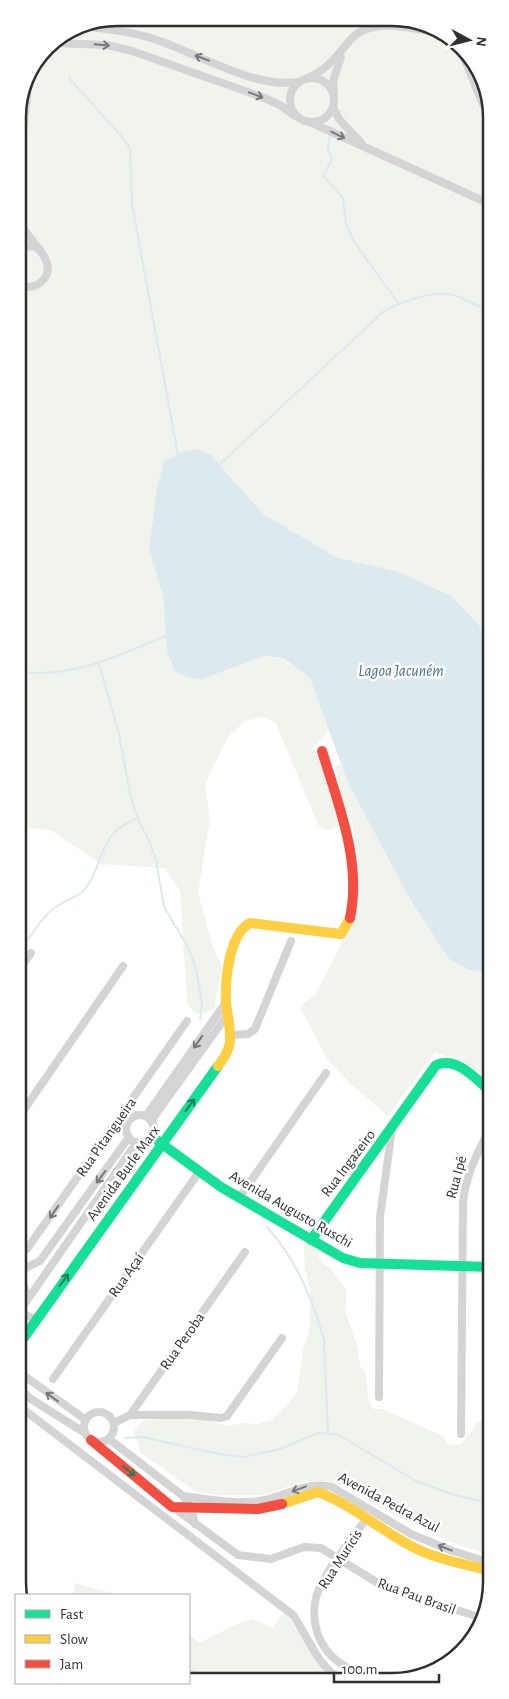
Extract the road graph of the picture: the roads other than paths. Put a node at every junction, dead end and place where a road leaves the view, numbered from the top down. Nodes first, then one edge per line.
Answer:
1 (374, 26) edge
2 (374, 26) edge
3 (101, 28) edge
4 (419, 30) edge
5 (64, 43) edge
6 (344, 50) junction
7 (466, 65) edge
8 (307, 78) junction
9 (298, 82) junction
10 (334, 98) junction
11 (482, 104) edge
12 (333, 108) junction
13 (295, 116) junction
14 (312, 123) junction
15 (365, 148) junction
16 (483, 201) edge
17 (26, 232) edge
18 (26, 247) edge
19 (40, 250) junction
20 (26, 288) edge
21 (322, 751) dead end
22 (291, 940) dead end
23 (31, 953) dead end
24 (26, 960) edge
25 (123, 966) dead end
26 (226, 1002) junction
27 (228, 1014) junction
28 (187, 1022) dead end
29 (231, 1035) junction
30 (326, 1073) dead end
31 (483, 1086) edge
32 (26, 1107) edge
33 (122, 1115) junction
34 (148, 1119) junction
35 (130, 1120) junction
36 (392, 1129) junction
37 (151, 1136) junction
38 (129, 1137) junction
39 (137, 1142) junction
40 (483, 1142) edge
41 (161, 1145) junction
42 (199, 1172) junction
43 (239, 1198) junction
44 (310, 1240) junction
45 (26, 1250) edge
46 (245, 1252) dead end
47 (379, 1264) junction
48 (462, 1266) junction
49 (483, 1267) edge
50 (26, 1268) edge
51 (26, 1292) edge
52 (28, 1298) junction
53 (26, 1301) edge
54 (26, 1316) edge
55 (35, 1319) junction
56 (26, 1333) edge
57 (282, 1338) dead end
58 (26, 1377) edge
59 (53, 1378) dead end
60 (26, 1395) edge
61 (379, 1397) dead end
62 (26, 1411) edge
63 (130, 1415) junction
64 (86, 1420) junction
65 (114, 1423) junction
66 (461, 1434) dead end
67 (88, 1436) junction
68 (109, 1439) junction
69 (183, 1496) junction
70 (172, 1507) junction
71 (191, 1507) junction
72 (367, 1518) junction
73 (195, 1524) junction
74 (337, 1559) junction
75 (483, 1560) edge
76 (483, 1569) edge
77 (476, 1616) edge
78 (331, 1673) edge
79 (362, 1673) edge

1 - 6 street
2 - 4 street
9 -> 3 street
5 -> 13 street
6 - 8 street
6 - 10 street
7 - 11 street
8 - 9 street
8 - 10 street
9 - 13 street
10 - 12 street
12 - 14 street
12 - 15 street
13 - 14 street
14 -> 15 street
15 - 16 street
17 - 19 street
18 - 19 street
19 - 20 street
21 - 26 street, Avenida Burle Marx
22 - 29 street
23 - 24 street
25 - 32 street
26 - 27 street, Avenida Burle Marx
26 -> 34 street, Avenida Burle Marx
27 - 29 street, Avenida Burle Marx
27 - 34 street, Avenida Burle Marx
28 - 33 street, Rua Pitangueira
41 -> 29 street, Avenida Burle Marx
30 - 43 street
31 - 36 street
33 - 35 street
33 -> 45 street, Rua Pitangueira
34 - 35 street
34 - 37 street
35 - 38 street
36 - 44 street, Rua Ingazeiro
36 - 47 street
37 - 39 street
37 - 41 street, Avenida Augusto Ruschi
38 - 39 street
38 -> 50 street, Avenida Burle Marx
39 - 52 street, Avenida Burle Marx
40 - 48 street, Rua Ipê
41 - 42 street, Avenida Augusto Ruschi
55 -> 41 street, Avenida Burle Marx
42 - 43 street, Avenida Augusto Ruschi
42 - 59 street, Rua Açaí
43 - 44 street, Avenida Augusto Ruschi
44 - 47 street, Avenida Augusto Ruschi
46 - 63 street, Rua Peroba
47 - 48 street, Avenida Augusto Ruschi
47 - 61 street
48 - 49 street, Avenida Augusto Ruschi
48 - 66 street, Rua Ipê
51 - 52 street, Avenida Burle Marx
52 - 53 street, Avenida Burle Marx
54 - 55 street
55 - 56 street, Avenida Burle Marx
57 - 63 street
64 -> 58 street
60 - 67 street
62 - 78 street
63 - 65 street, Rua Peroba
64 - 65 street
64 - 67 street
65 - 68 street
67 - 68 street
67 -> 70 street
68 - 69 street
69 - 71 street
75 -> 69 street, Avenida Pedra Azul
70 - 71 street, Avenida Pedra Azul
70 - 73 street, Rua Pau Brasil
71 - 72 street, Avenida Pedra Azul
71 - 73 street
72 - 74 street, Rua Muricis
72 - 76 street, Avenida Pedra Azul
73 - 74 street, Rua Pau Brasil
74 - 77 street, Rua Pau Brasil
74 - 79 street, Rua Muricis

